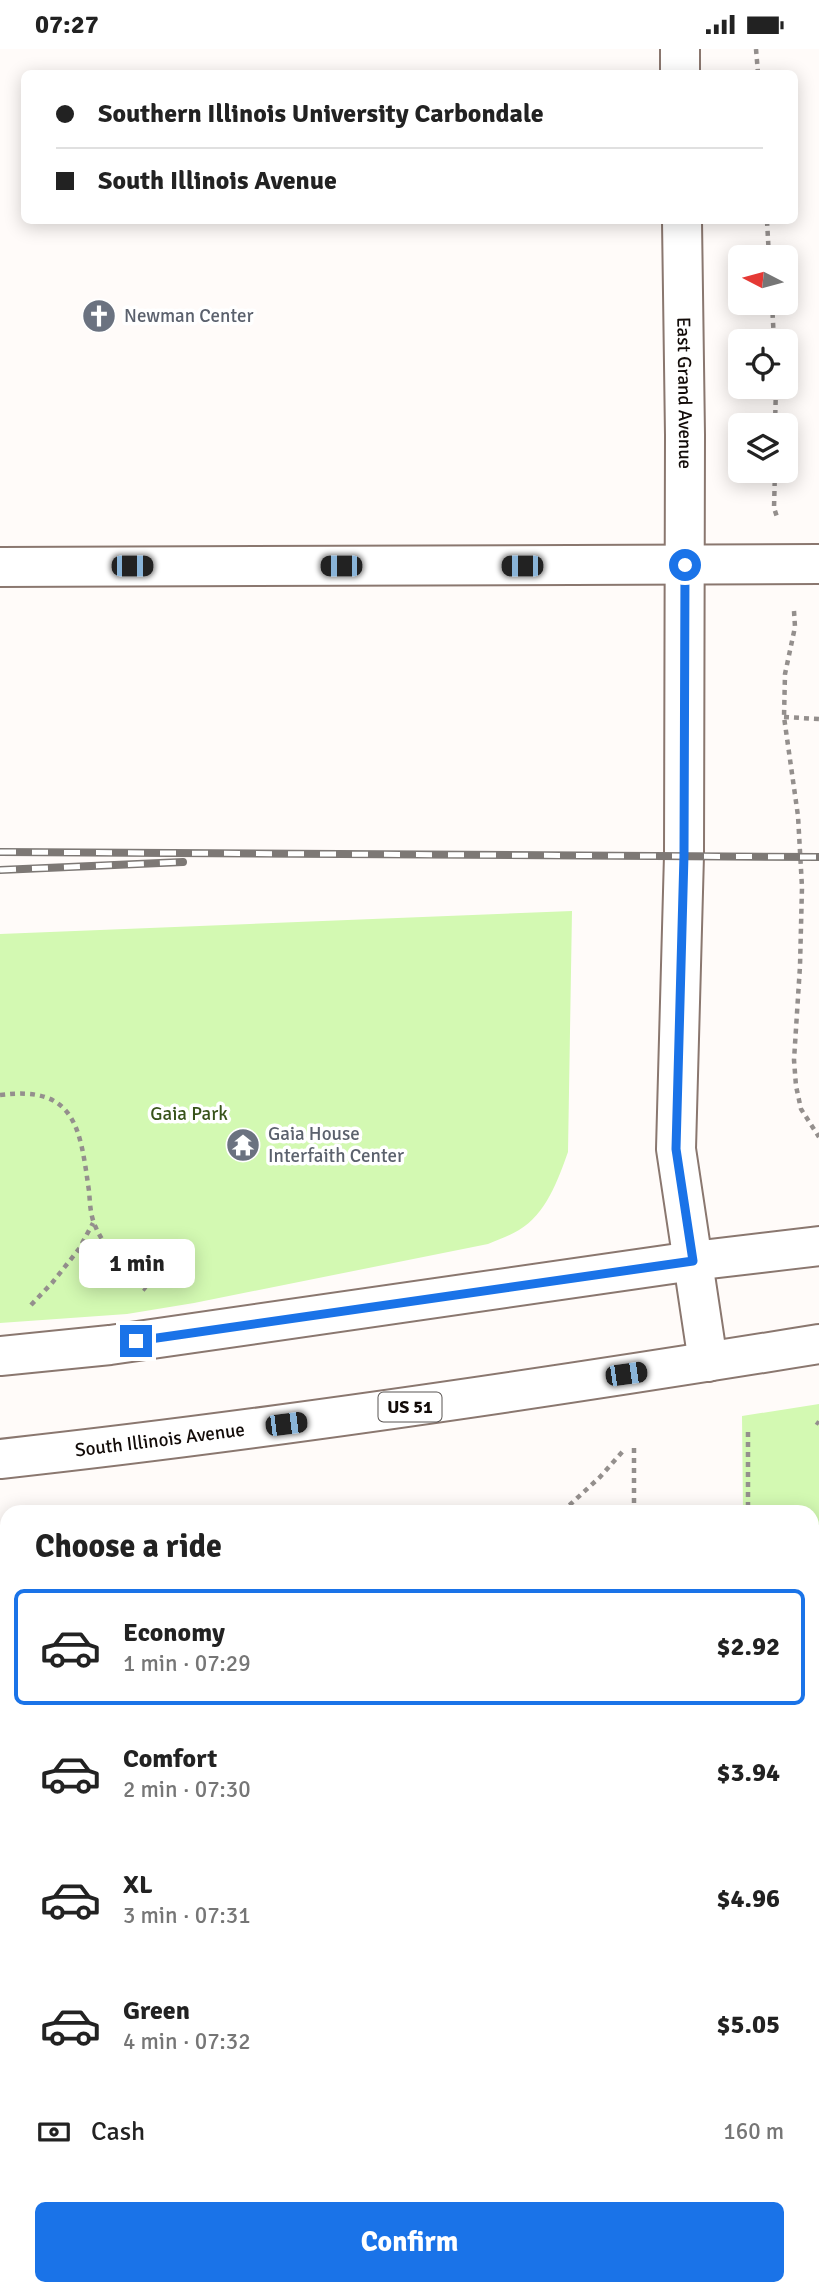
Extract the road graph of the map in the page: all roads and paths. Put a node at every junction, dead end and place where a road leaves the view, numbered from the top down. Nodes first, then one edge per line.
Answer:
1 (680, 49) edge
2 (756, 49) edge
3 (680, 70) edge
4 (758, 70) edge
5 (682, 224) edge
6 (767, 224) edge
7 (768, 245) edge
8 (775, 483) edge
9 (781, 529) dead end
10 (819, 564) edge
11 (685, 565) junction
12 (0, 567) edge
13 (794, 627) dead end
14 (784, 717) junction
15 (819, 719) edge
16 (0, 1095) edge
17 (819, 1137) edge
18 (93, 1222) junction
19 (819, 1246) edge
20 (693, 1261) junction
21 (146, 1290) dead end
22 (30, 1307) dead end
23 (819, 1344) edge
24 (0, 1356) edge
25 (708, 1362) junction
26 (748, 1432) dead end
27 (634, 1448) dead end
28 (624, 1450) dead end
29 (0, 1459) edge
30 (570, 1505) edge
31 (634, 1505) edge
32 (748, 1505) edge

1 - 3 main road
2 - 4 path
5 - 11 main road, East Grand Avenue
6 - 7 path
8 - 9 path
10 - 11 main road
11 - 12 main road
11 - 20 main road, East Grand Avenue
13 - 14 path
14 - 15 path
14 - 17 path
16 - 18 path
18 - 21 path
18 - 22 path
19 - 20 main road
20 - 24 main road
20 - 25 main road, East Grand Avenue
23 - 25 main road, South Illinois Avenue / US 51
25 - 29 main road, South Illinois Avenue / US 51
26 - 32 path
27 - 31 path
28 - 30 path

